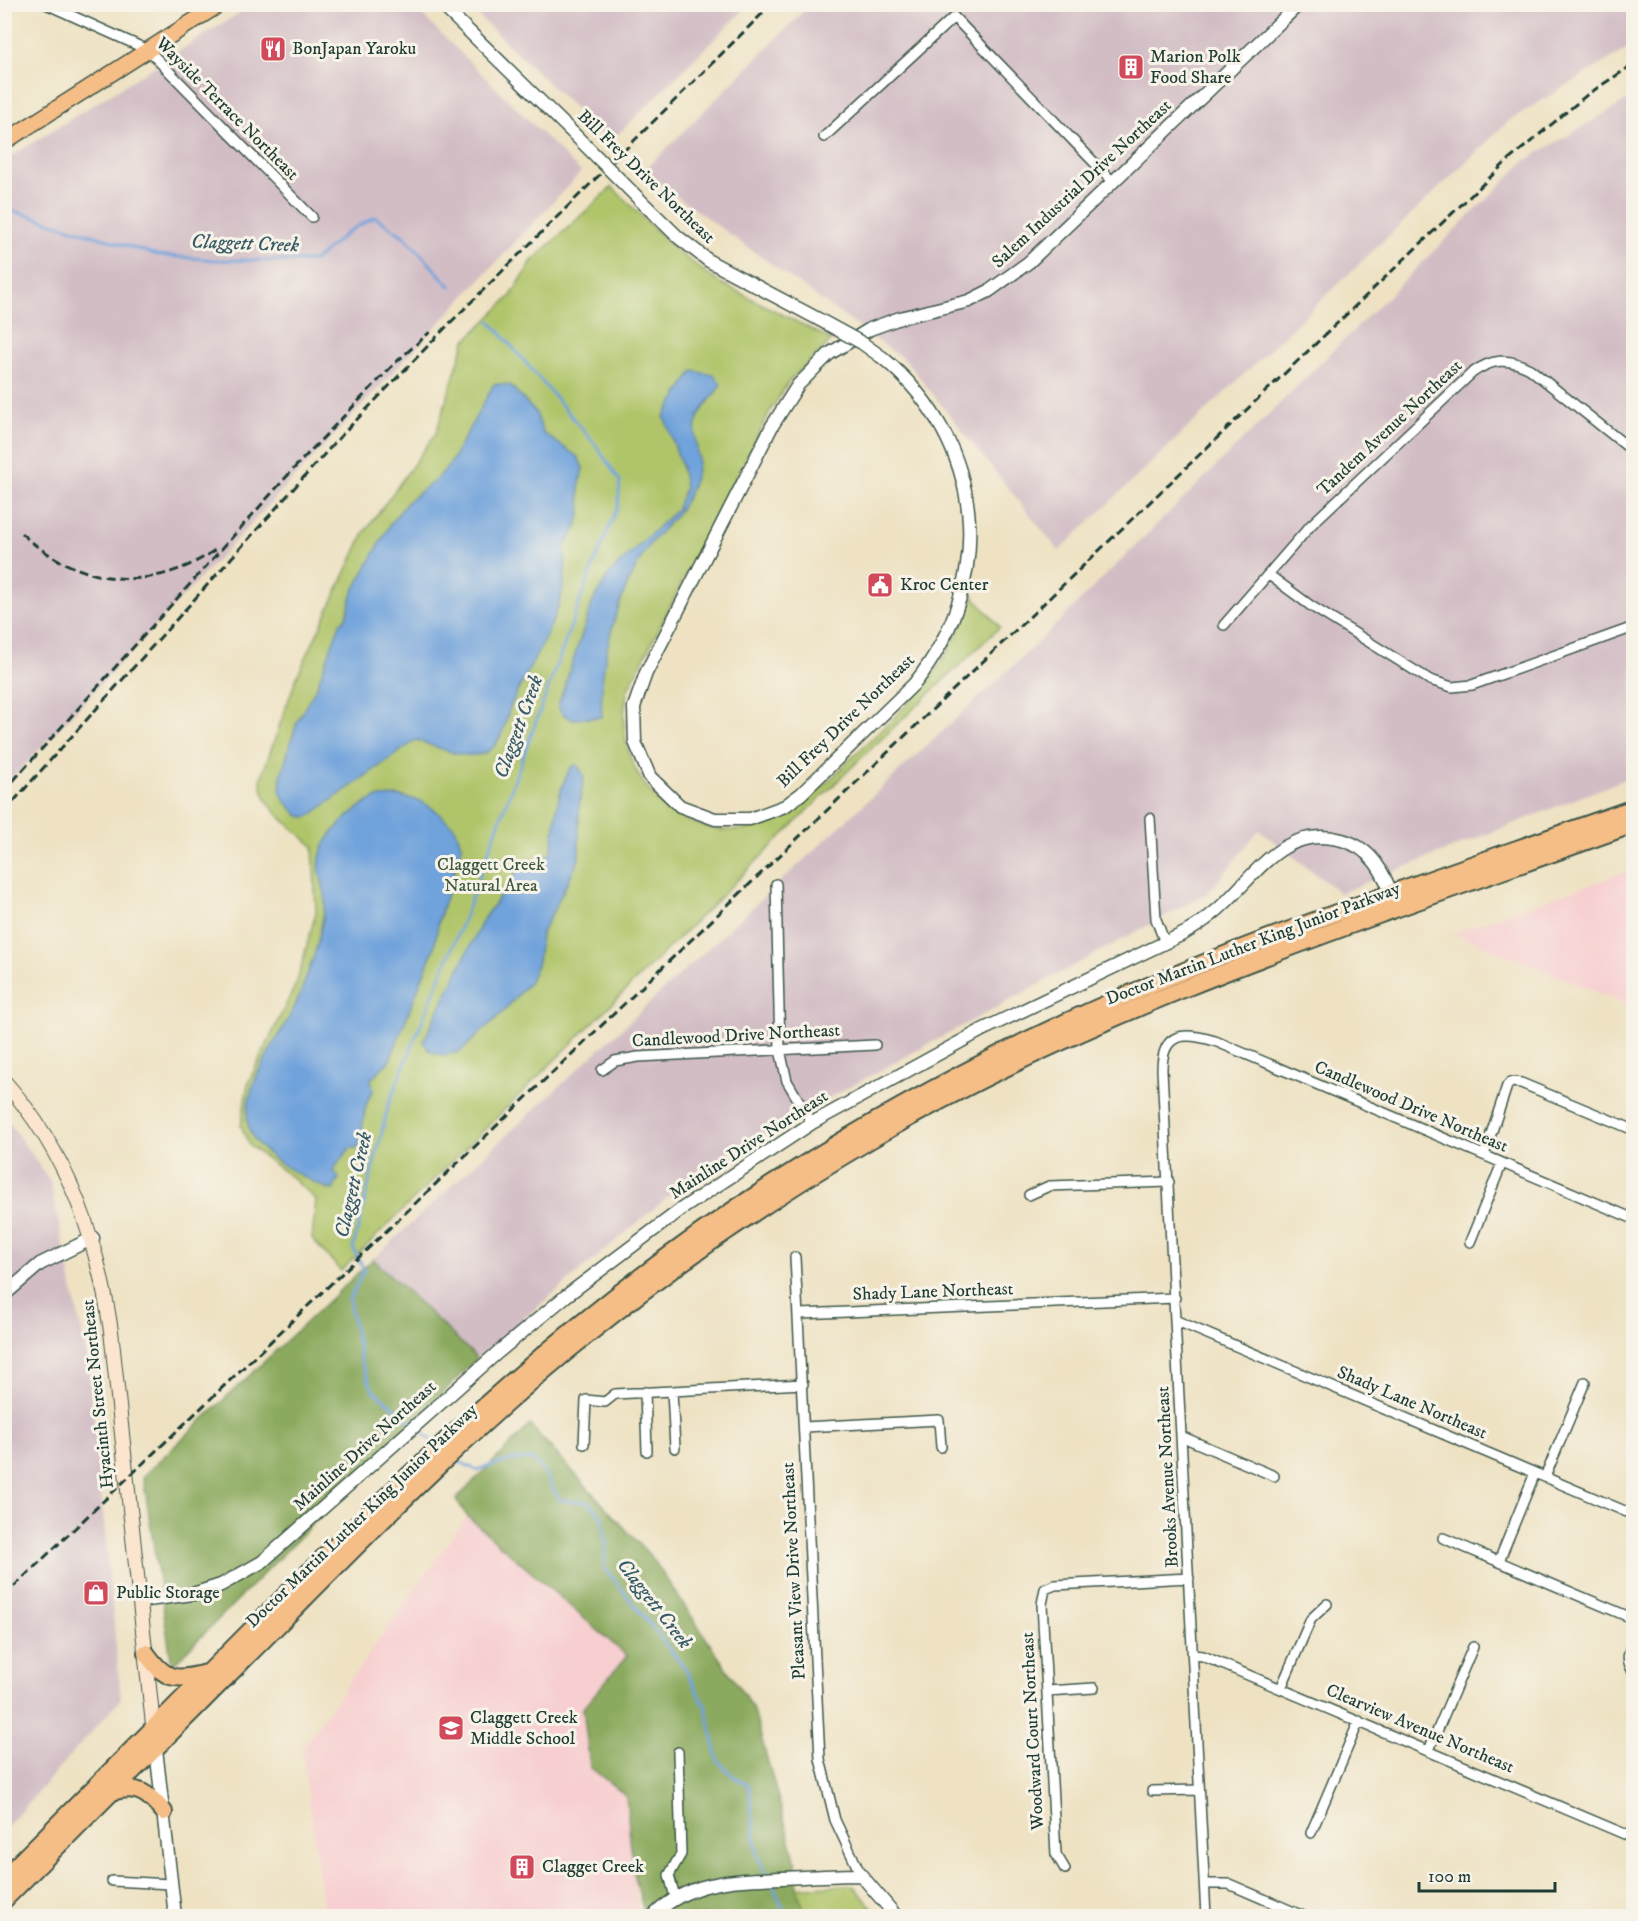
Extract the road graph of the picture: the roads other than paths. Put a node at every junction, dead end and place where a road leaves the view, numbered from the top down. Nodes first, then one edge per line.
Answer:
1 (46, 4) edge
2 (220, 4) edge
3 (441, 4) edge
4 (1299, 4) edge
5 (148, 50) junction
6 (824, 137) dead end
7 (4, 142) edge
8 (1113, 182) junction
9 (312, 218) dead end
10 (925, 312) joint
11 (1634, 452) edge
12 (1269, 575) junction
13 (1224, 625) dead end
14 (1634, 627) edge
15 (1634, 808) edge
16 (1150, 818) dead end
17 (1634, 824) edge
18 (776, 884) dead end
19 (1394, 902) junction
20 (1165, 943) junction
21 (1173, 1039) joint
22 (875, 1045) dead end
23 (780, 1050) junction
24 (602, 1070) dead end
25 (4, 1081) edge
26 (812, 1123) junction
27 (1634, 1130) edge
28 (1484, 1155) junction
29 (1502, 1163) junction
30 (1169, 1182) junction
31 (1029, 1194) dead end
32 (1634, 1219) edge
33 (93, 1238) junction
34 (1470, 1242) dead end
35 (795, 1257) dead end
36 (4, 1295) edge
37 (1175, 1298) junction
38 (800, 1314) junction
39 (1177, 1321) junction
40 (1585, 1382) dead end
41 (802, 1384) junction
42 (672, 1390) junction
43 (645, 1392) junction
44 (804, 1427) junction
45 (1183, 1437) junction
46 (584, 1444) dead end
47 (675, 1448) dead end
48 (941, 1448) dead end
49 (647, 1451) dead end
50 (422, 1470) junction
51 (1535, 1473) junction
52 (1274, 1476) dead end
53 (1545, 1478) junction
54 (1634, 1515) edge
55 (1443, 1538) dead end
56 (1499, 1562) junction
57 (1189, 1578) junction
58 (140, 1602) junction
59 (1327, 1604) dead end
60 (1634, 1619) edge
61 (1634, 1638) edge
62 (1473, 1647) dead end
63 (146, 1653) junction
64 (1193, 1655) junction
65 (208, 1673) junction
66 (1634, 1673) edge
67 (1094, 1688) dead end
68 (1281, 1688) junction
69 (1047, 1691) junction
70 (1359, 1721) junction
71 (153, 1728) junction
72 (156, 1749) junction
73 (1429, 1750) junction
74 (678, 1752) dead end
75 (1199, 1790) junction
76 (1152, 1791) dead end
77 (112, 1792) junction
78 (164, 1812) junction
79 (1311, 1833) dead end
80 (1634, 1838) edge
81 (1065, 1869) dead end
82 (861, 1875) junction
83 (4, 1878) edge
84 (112, 1881) dead end
85 (171, 1884) junction
86 (1205, 1884) junction
87 (675, 1897) junction
88 (4, 1900) edge
89 (175, 1917) edge
90 (653, 1917) edge
91 (896, 1917) edge
92 (1206, 1917) edge
93 (1303, 1917) edge

1 - 5 street, Wayside Terrace Northeast
2 - 5 main road
3 - 10 street, Bill Frey Drive Northeast, bridge
4 - 8 street, Salem Industrial Drive Northeast
5 - 7 main road
5 - 9 street, Wayside Terrace Northeast
6 - 8 street
8 - 10 street, Salem Industrial Drive Northeast
11 - 12 street, Tandem Avenue Northeast
12 - 13 street, Tandem Avenue Northeast
12 - 14 street
15 - 19 highway, Doctor Martin Luther King Junior Parkway
16 - 20 street
17 - 19 highway, Doctor Martin Luther King Junior Parkway
18 - 23 street
19 - 20 street, Mainline Drive Northeast
19 - 50 highway, Doctor Martin Luther King Junior Parkway
20 - 26 street, Mainline Drive Northeast
21 - 28 street, Candlewood Drive Northeast
21 - 30 street, Brooks Avenue Northeast
22 - 23 street, Candlewood Drive Northeast
23 - 24 street, Candlewood Drive Northeast
23 - 26 street
25 - 33 main road, Hyacinth Street Northeast
26 - 58 street, Mainline Drive Northeast
27 - 28 street
28 - 29 street, Candlewood Drive Northeast
29 - 32 street, Candlewood Drive Northeast
29 - 34 street
30 - 31 street
30 - 37 street, Brooks Avenue Northeast
33 - 36 street
33 - 58 main road, Hyacinth Street Northeast
35 - 38 street, Pleasant View Drive Northeast
37 - 38 street, Shady Lane Northeast
37 - 39 street, Brooks Avenue Northeast
38 - 41 street, Pleasant View Drive Northeast
39 - 45 street, Brooks Avenue Northeast
39 - 51 street, Shady Lane Northeast
40 - 53 street
41 - 42 street
41 - 44 street, Pleasant View Drive Northeast
42 - 43 street
42 - 47 street
43 - 46 street
43 - 49 street
44 - 48 street
44 - 82 street, Pleasant View Drive Northeast
45 - 52 street
45 - 57 street, Brooks Avenue Northeast
50 - 65 highway, Doctor Martin Luther King Junior Parkway
50 - 72 highway, Doctor Martin Luther King Junior Parkway
51 - 53 street, Shady Lane Northeast
51 - 56 street
53 - 54 street, Shady Lane Northeast
55 - 56 street
56 - 60 street
57 - 64 street, Brooks Avenue Northeast
57 - 69 street, Woodward Court Northeast
58 - 63 main road, Hyacinth Street Northeast
59 - 68 street
61 - 66 street
62 - 73 street
63 - 65 highway
63 - 71 main road, Hyacinth Street Northeast
64 - 68 street, Clearview Avenue Northeast
64 - 75 street, Brooks Avenue Northeast
65 - 71 highway, Doctor Martin Luther King Junior Parkway
67 - 69 street
68 - 70 street, Clearview Avenue Northeast
69 - 81 street, Woodward Court Northeast
70 - 73 street, Clearview Avenue Northeast
70 - 79 street
71 - 72 main road, Hyacinth Street Northeast
71 - 83 highway, Doctor Martin Luther King Junior Parkway
72 - 77 highway, Doctor Martin Luther King Junior Parkway
72 - 78 street
73 - 80 street, Clearview Avenue Northeast
74 - 87 street
75 - 76 street
75 - 86 street, Brooks Avenue Northeast
77 - 78 highway
77 - 88 highway, Doctor Martin Luther King Junior Parkway
78 - 85 street
82 - 87 street
82 - 91 street
84 - 85 street
85 - 89 street
86 - 92 street, Brooks Avenue Northeast
86 - 93 street
87 - 90 street

